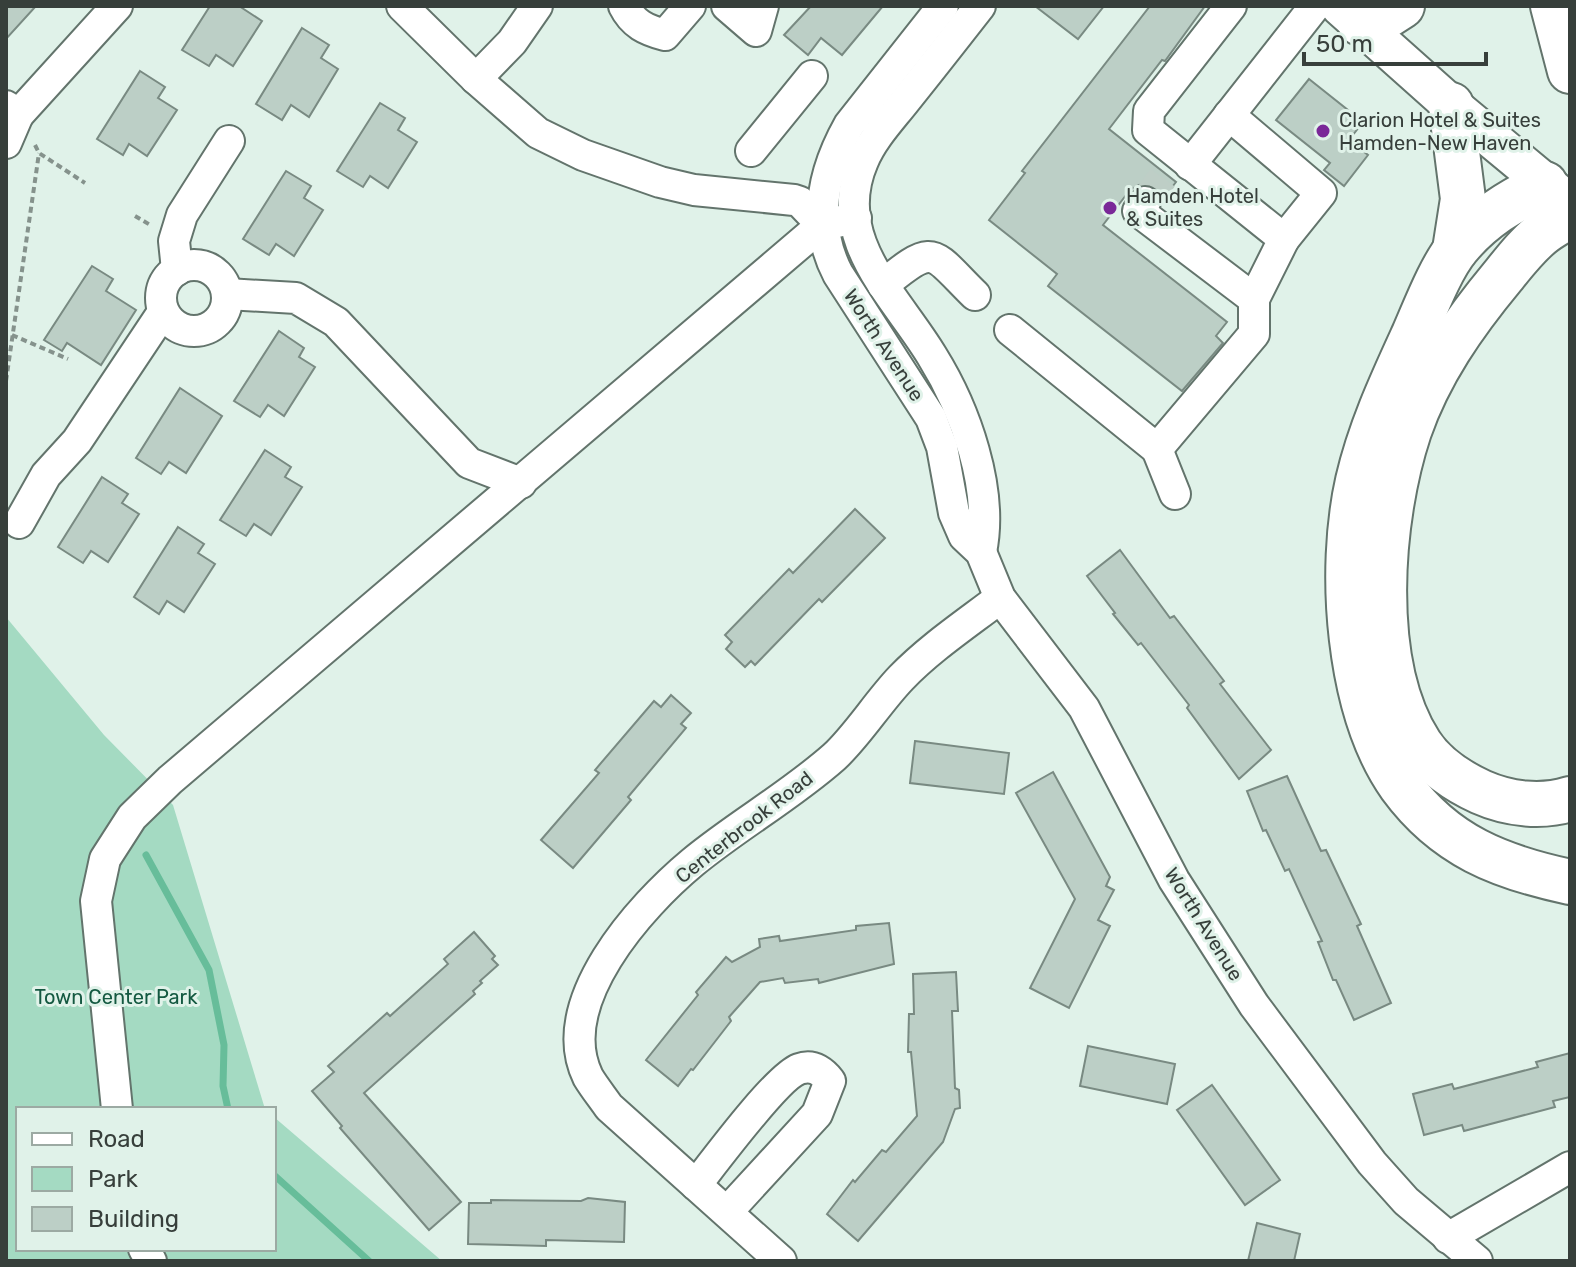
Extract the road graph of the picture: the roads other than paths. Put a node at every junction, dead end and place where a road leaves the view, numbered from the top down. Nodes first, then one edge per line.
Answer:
1 (117, 6) edge
2 (402, 6) edge
3 (537, 6) edge
4 (624, 6) edge
5 (690, 6) edge
6 (727, 6) edge
7 (943, 6) edge
8 (980, 6) edge
9 (1231, 6) edge
10 (1315, 6) edge
11 (1402, 6) edge
12 (1553, 6) edge
13 (1350, 15) edge
14 (760, 19) edge
15 (1570, 71) edge
16 (812, 76) dead end
17 (476, 79) junction
18 (1451, 105) junction
19 (881, 108) junction
20 (12, 111) edge
21 (1229, 115) junction
22 (229, 141) dead end
23 (6, 143) edge
24 (751, 151) dead end
25 (1178, 165) junction
26 (1562, 201) edge
27 (1145, 202) dead end
28 (856, 218) junction
29 (822, 225) junction
30 (1284, 239) junction
31 (1455, 250) junction
32 (177, 270) junction
33 (883, 285) junction
34 (227, 294) junction
35 (975, 295) dead end
36 (1254, 299) junction
37 (165, 315) junction
38 (1010, 330) dead end
39 (1157, 449) junction
40 (521, 483) junction
41 (1175, 494) dead end
42 (19, 523) dead end
43 (981, 552) junction
44 (1000, 598) junction
45 (1570, 799) edge
46 (1570, 882) edge
47 (117, 1107) edge
48 (1570, 1167) edge
49 (696, 1185) junction
50 (727, 1212) junction
51 (1448, 1238) junction
52 (781, 1261) edge
53 (1477, 1261) edge

1 - 20 street
2 - 17 street
3 - 17 street
4 - 5 street
6 - 14 street
7 - 19 street, Worth Avenue
8 - 19 street, Worth Avenue
9 - 25 street
10 - 21 street
11 - 13 highway
12 - 15 highway
13 - 18 main road
16 - 24 street
17 - 29 street
18 - 26 main road
18 - 31 highway
19 - 28 street, Worth Avenue
19 - 29 street, Worth Avenue
20 - 23 street
21 - 25 street
21 - 30 street
22 - 32 street
25 - 30 street
26 - 31 highway
26 - 45 highway
27 - 36 street
28 - 29 street
28 - 33 street, Worth Avenue
29 - 40 street
29 - 43 street, Worth Avenue
30 - 36 street
31 - 46 highway
32 - 34 street
32 - 37 street
33 - 35 street
33 - 43 street, Worth Avenue
34 - 37 street
34 - 40 street
36 - 39 street
37 - 42 street
38 - 39 street
39 - 41 street
40 - 47 street
43 - 44 street, Worth Avenue
44 - 49 street, Centerbrook Road
44 - 51 street, Worth Avenue
48 - 51 street
49 - 50 street, Centerbrook Road
49 - 50 street
50 - 52 street, Centerbrook Road
51 - 53 street, Worth Avenue

